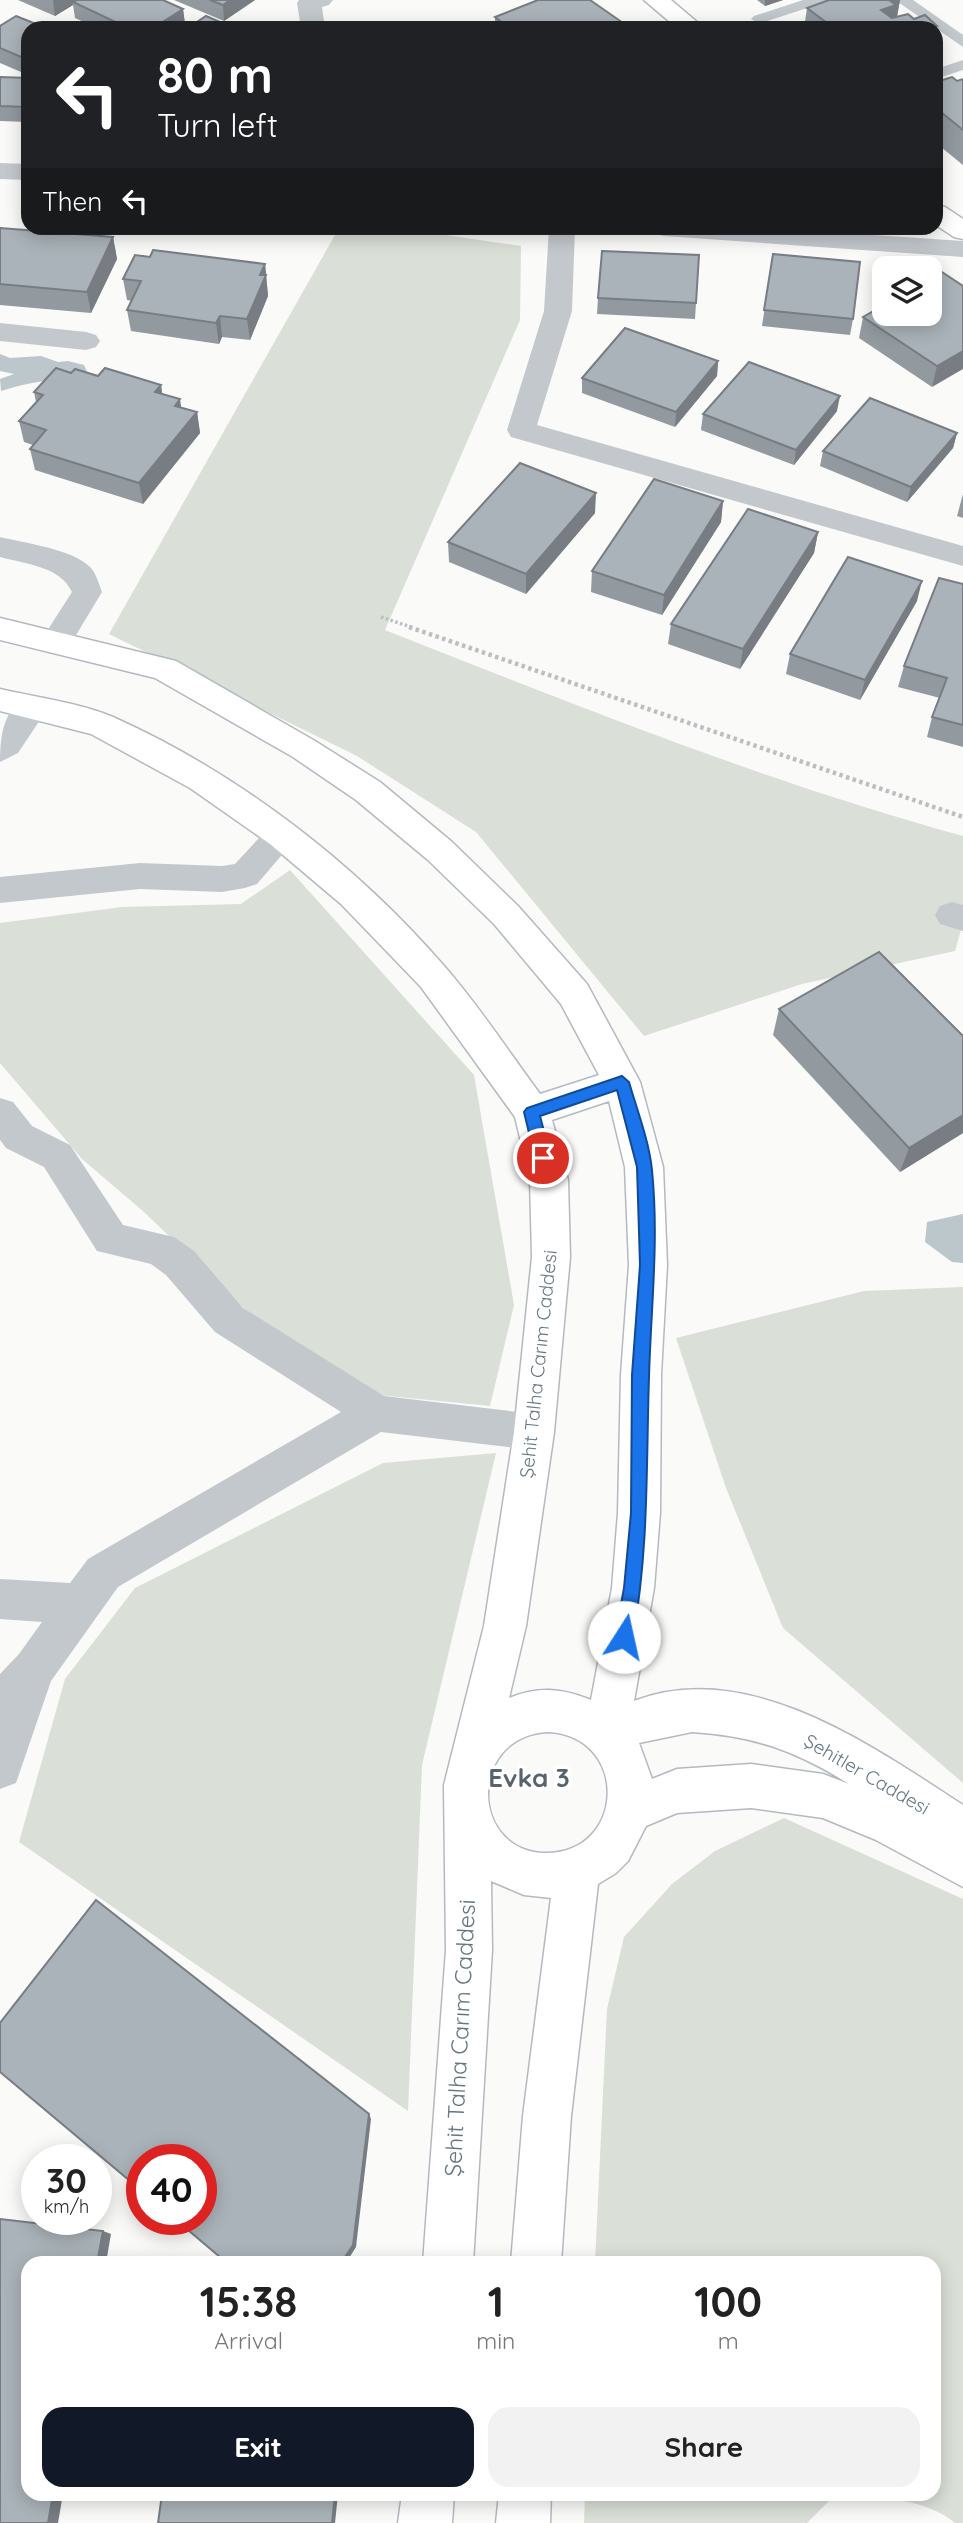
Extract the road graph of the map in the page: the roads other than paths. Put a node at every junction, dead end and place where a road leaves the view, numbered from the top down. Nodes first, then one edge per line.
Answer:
1 (656, 0) edge
2 (818, 0) edge
3 (903, 0) edge
4 (312, 1) edge
5 (759, 19) dead end
6 (313, 21) edge
7 (683, 21) edge
8 (932, 21) edge
9 (943, 29) edge
10 (963, 43) edge
11 (963, 65) edge
12 (943, 72) edge
13 (943, 218) edge
14 (963, 232) edge
15 (562, 235) edge
16 (764, 235) edge
17 (963, 249) edge
18 (0, 332) edge
19 (86, 341) dead end
20 (0, 547) edge
21 (963, 556) edge
22 (0, 629) edge
23 (56, 642) junction
24 (16, 704) edge
25 (0, 750) edge
26 (282, 835) junction
27 (0, 890) edge
28 (622, 1082) junction
29 (532, 1112) junction
30 (0, 1113) edge
31 (377, 1413) junction
32 (534, 1432) junction
33 (0, 1599) edge
34 (81, 1604) junction
35 (34, 1669) junction
36 (0, 1705) edge
37 (606, 1735) junction
38 (472, 1758) junction
39 (0, 1767) edge
40 (629, 1811) junction
41 (467, 1812) junction
42 (963, 1831) edge
43 (963, 1864) edge
44 (577, 1872) junction
45 (448, 2256) edge
46 (536, 2256) edge
47 (427, 2501) edge
48 (524, 2501) edge
49 (425, 2523) edge
50 (523, 2523) edge

1 - 7 street
2 - 5 lane
3 - 8 lane
4 - 6 street
9 - 10 lane
11 - 12 lane
13 - 14 street
15 - 21 street
16 - 17 street
18 - 19 street
20 - 23 street
22 - 23 street
23 - 28 street
24 - 25 street
24 - 26 street, Şehit Talha Carım Caddesi
26 - 27 street
26 - 29 street, Şehit Talha Carım Caddesi
28 - 29 street
28 - 37 street
29 - 32 street, Şehit Talha Carım Caddesi
30 - 31 street
31 - 32 street
31 - 34 street
32 - 38 street, Şehit Talha Carım Caddesi
33 - 34 street
34 - 35 street
35 - 36 street
35 - 39 street
37 - 38 street
37 - 40 street
37 - 42 street, Şehitler Caddesi
38 - 41 street
40 - 43 street, Şehitler Caddesi
40 - 44 street
41 - 44 street
41 - 45 street, Şehit Talha Carım Caddesi
44 - 46 street
47 - 49 street
48 - 50 street

